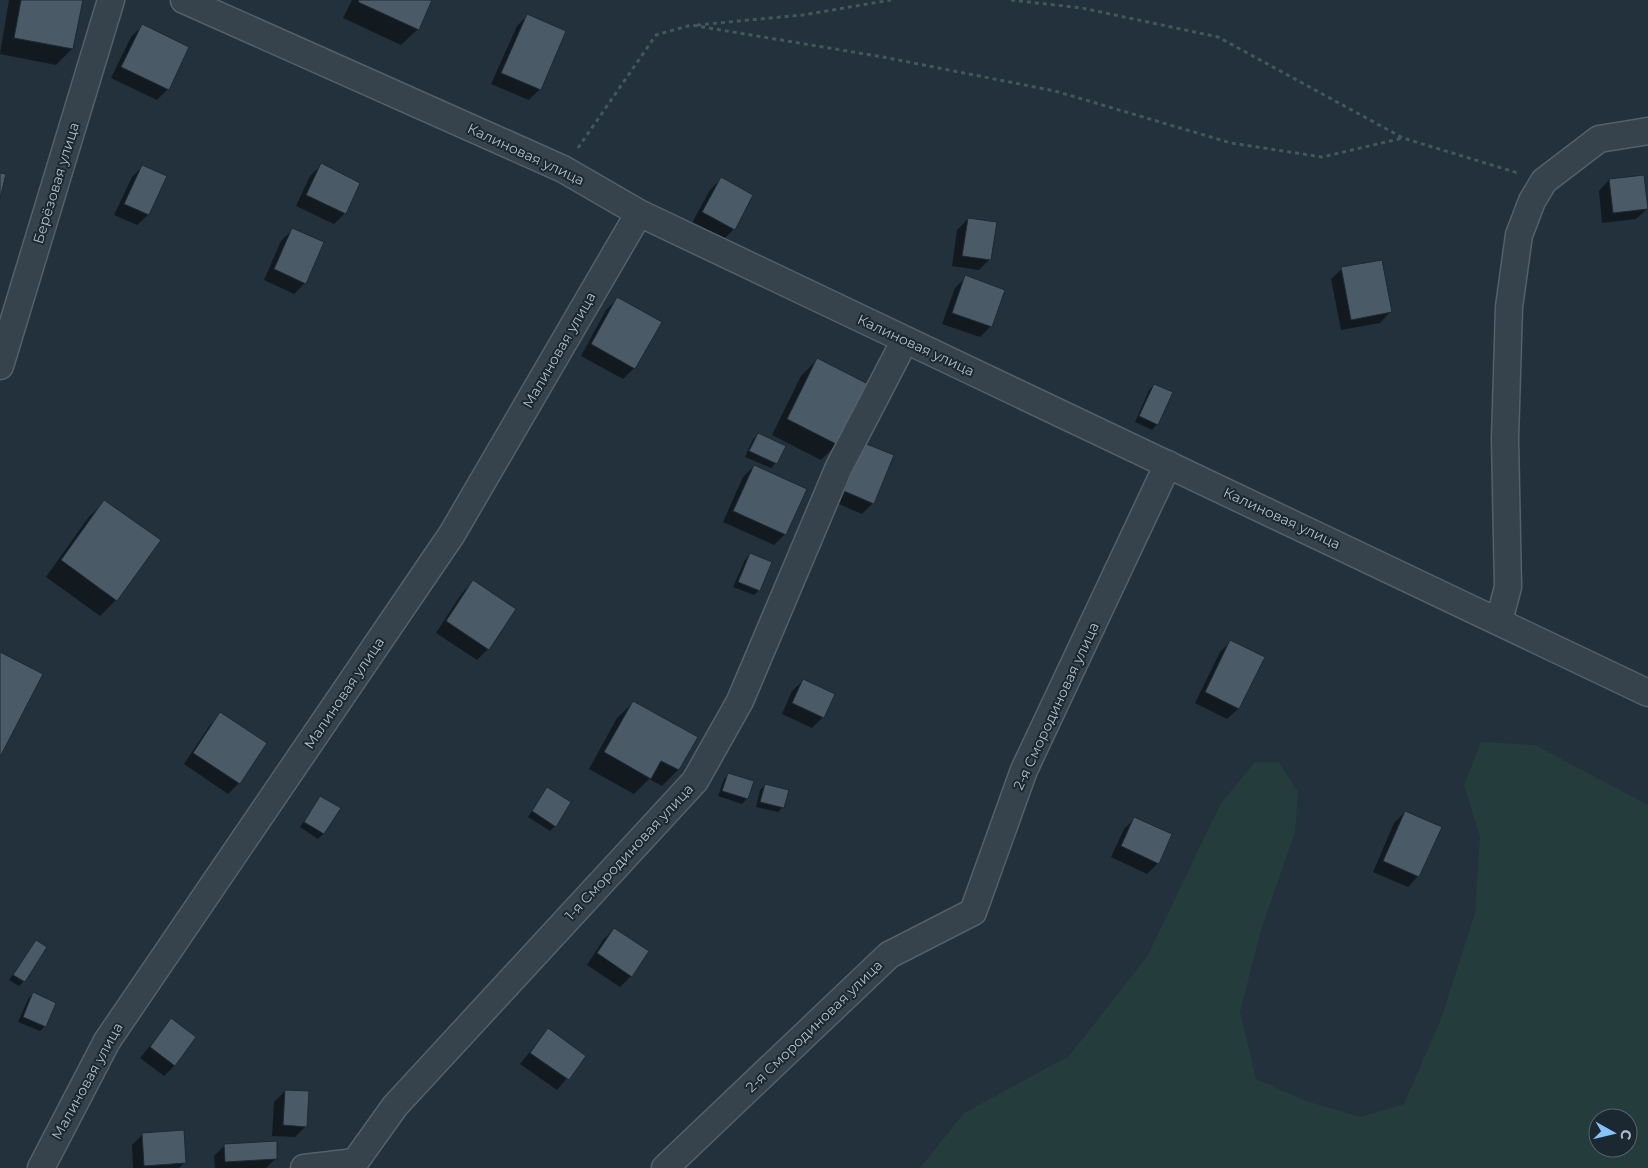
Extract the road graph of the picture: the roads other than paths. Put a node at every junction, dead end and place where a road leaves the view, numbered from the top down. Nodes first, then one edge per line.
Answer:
1 (111, 0) edge
2 (184, 0) edge
3 (1648, 131) edge
4 (639, 213) junction
5 (905, 340) junction
6 (0, 366) edge
7 (1168, 464) junction
8 (1499, 621) junction
9 (1648, 693) edge
10 (357, 1165) edge
11 (41, 1168) edge
12 (304, 1168) edge
13 (665, 1168) edge

1 - 6 street, Берёзовая улица
2 - 4 street, Калиновая улица
3 - 8 street
4 - 5 street, Калиновая улица
4 - 11 street, Малиновая улица
5 - 7 street, Калиновая улица
5 - 10 street, 1-я Смородиновая улица
7 - 8 street, Калиновая улица
7 - 13 street, 2-я Смородиновая улица
8 - 9 street, Калиновая улица
10 - 12 street, 1-я Смородиновая улица

